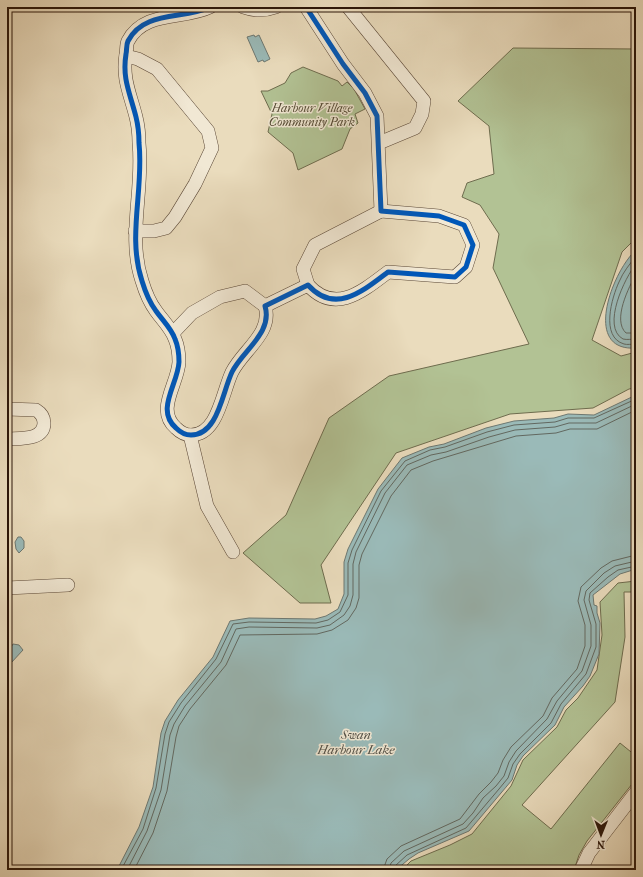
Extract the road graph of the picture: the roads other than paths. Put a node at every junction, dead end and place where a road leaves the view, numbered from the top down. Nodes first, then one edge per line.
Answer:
1 (210, 7) edge
2 (243, 7) edge
3 (276, 7) edge
4 (306, 7) edge
5 (348, 7) edge
6 (126, 56) junction
7 (379, 143) junction
8 (381, 211) junction
9 (135, 231) junction
10 (308, 285) junction
11 (265, 306) junction
12 (173, 332) junction
13 (7, 409) edge
14 (190, 435) junction
15 (7, 439) edge
16 (233, 552) dead end
17 (68, 585) dead end
18 (7, 588) edge
19 (636, 792) edge
20 (581, 870) edge

1 - 6 street
2 - 3 street
4 - 7 street
5 - 7 street
6 - 9 street
6 - 9 street
7 - 8 street
8 - 10 street
8 - 10 street
9 - 12 street
10 - 11 street
11 - 12 street
11 - 14 street
12 - 14 street
13 - 15 street
14 - 16 street
17 - 18 street
19 - 20 street

